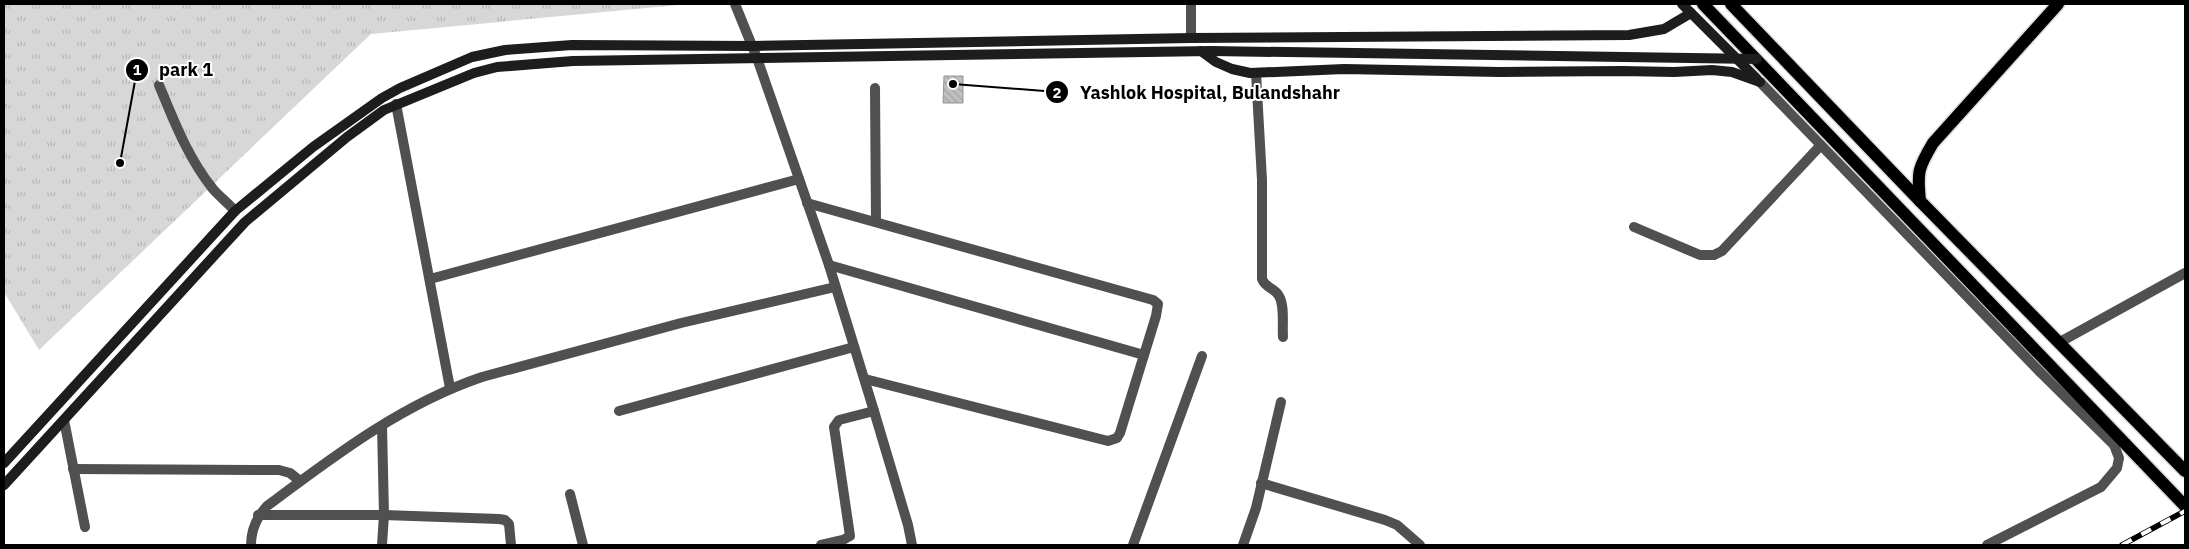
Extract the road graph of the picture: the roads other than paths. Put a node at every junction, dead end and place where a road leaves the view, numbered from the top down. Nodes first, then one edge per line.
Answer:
1 (735, 4) edge
2 (1191, 4) edge
3 (1682, 4) edge
4 (1703, 4) edge
5 (1731, 4) edge
6 (2058, 4) edge
7 (1691, 13) junction
8 (1191, 38) junction
9 (752, 46) junction
10 (1206, 51) junction
11 (757, 58) junction
12 (1756, 59) junction
13 (1256, 73) junction
14 (1760, 82) junction
15 (159, 85) dead end
16 (875, 88) dead end
17 (396, 104) junction
18 (1820, 146) junction
19 (799, 179) junction
20 (1920, 201) junction
21 (807, 203) junction
22 (235, 211) junction
23 (876, 222) junction
24 (1634, 227) dead end
25 (829, 265) junction
26 (2185, 273) edge
27 (430, 279) junction
28 (835, 287) junction
29 (1283, 337) dead end
30 (2060, 342) junction
31 (854, 347) junction
32 (1144, 355) junction
33 (1202, 356) dead end
34 (864, 379) junction
35 (450, 388) junction
36 (1281, 402) dead end
37 (619, 411) dead end
38 (874, 411) junction
39 (64, 420) junction
40 (382, 426) junction
41 (4, 463) edge
42 (74, 469) junction
43 (2185, 471) edge
44 (5, 480) edge
45 (300, 481) junction
46 (1261, 483) junction
47 (570, 494) dead end
48 (2185, 506) edge
49 (384, 515) junction
50 (258, 516) junction
51 (85, 526) dead end
52 (251, 545) edge
53 (382, 545) edge
54 (511, 545) edge
55 (583, 545) edge
56 (821, 545) edge
57 (912, 545) edge
58 (1133, 545) edge
59 (1243, 545) edge
60 (1420, 545) edge
61 (1988, 545) edge

1 - 9 street
2 - 8 street
3 - 7 street
4 - 12 main road
5 - 20 main road
6 - 20 main road
7 - 8 street
7 - 14 street
8 - 9 street
9 - 11 street
9 - 22 street
10 - 11 street
10 - 12 street, bridge
10 - 13 street
11 - 17 street
11 - 19 street
12 - 48 main road
13 - 14 street
13 - 29 street
14 - 18 street
15 - 22 street
16 - 23 street
17 - 27 street
17 - 39 street
18 - 24 street
18 - 61 street
19 - 21 street
19 - 27 street
20 - 30 main road
21 - 23 street
21 - 25 street
22 - 41 street
23 - 32 street
25 - 28 street
25 - 32 street
26 - 30 street
27 - 35 street
28 - 31 street
28 - 35 street
30 - 43 main road
31 - 34 street
31 - 37 street
32 - 34 street
33 - 58 street
34 - 38 street
35 - 40 street
36 - 46 street
38 - 56 street
38 - 57 street
39 - 42 street
39 - 44 street
40 - 45 street
40 - 49 street
42 - 45 street
42 - 51 street
45 - 50 street
46 - 59 street
46 - 60 street
47 - 55 street
49 - 50 street
49 - 53 street
49 - 54 street
50 - 52 street

